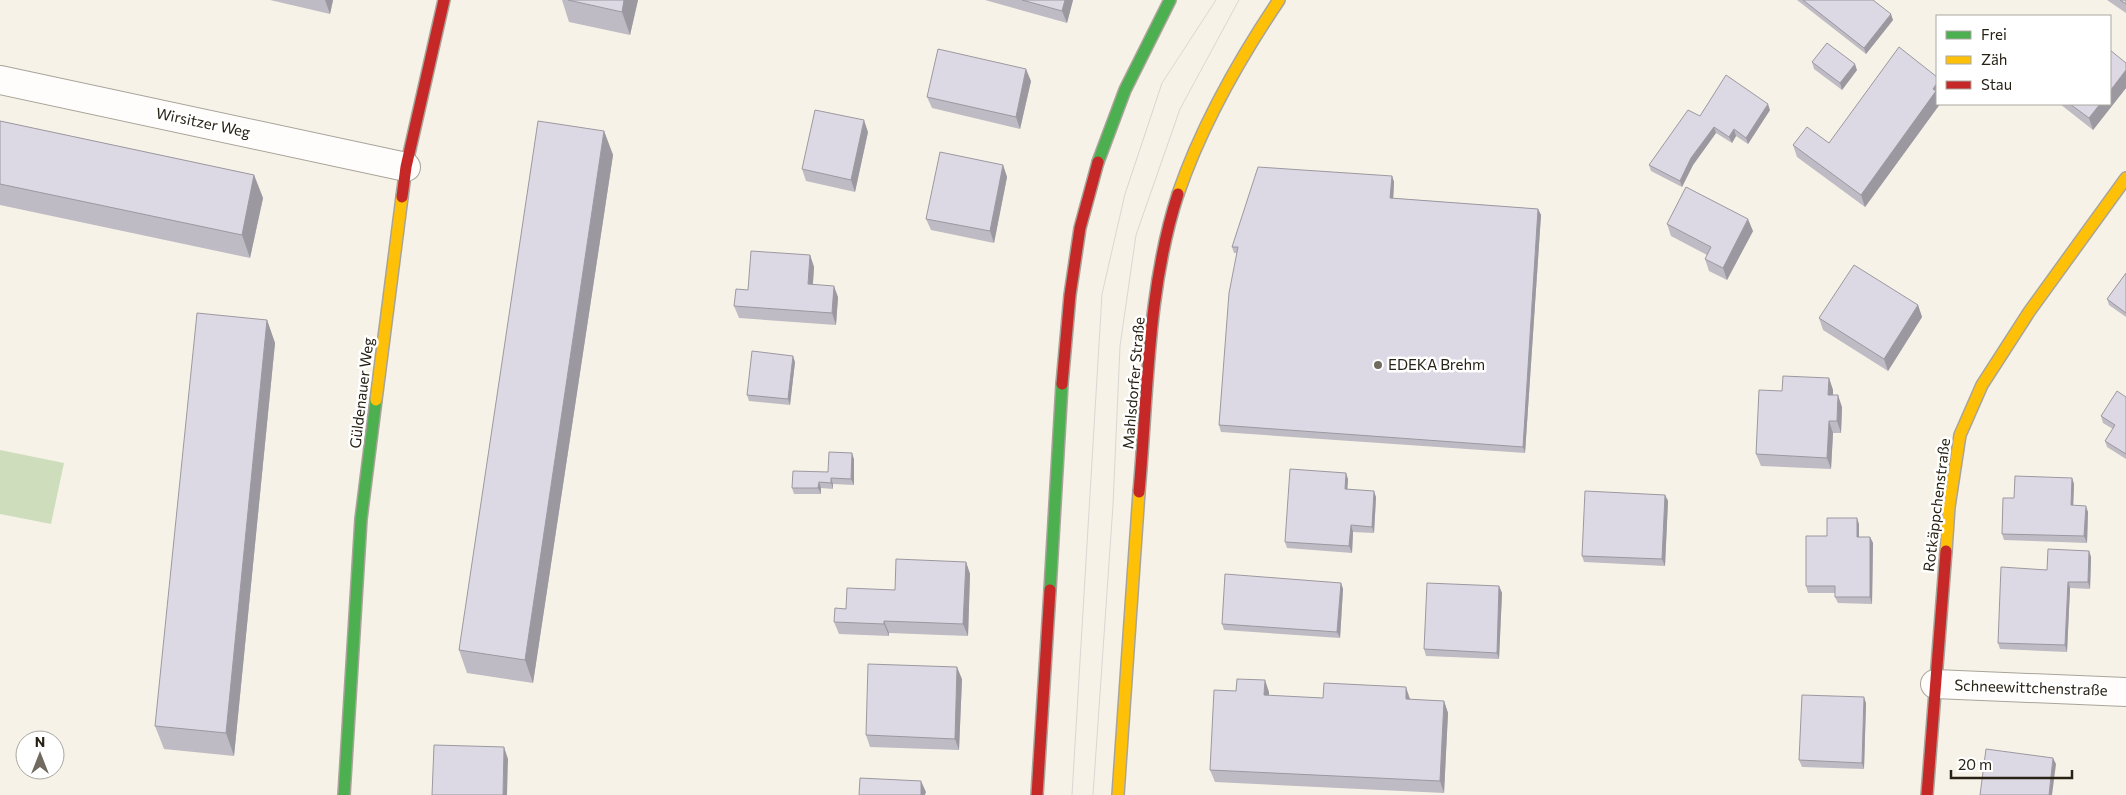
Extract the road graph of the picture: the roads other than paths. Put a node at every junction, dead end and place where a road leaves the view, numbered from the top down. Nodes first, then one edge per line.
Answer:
1 (444, 0) edge
2 (1170, 0) edge
3 (1279, 0) edge
4 (0, 80) edge
5 (406, 167) junction
6 (2126, 178) edge
7 (1935, 684) junction
8 (2126, 692) edge
9 (344, 795) edge
10 (1037, 795) edge
11 (1118, 795) edge
12 (1927, 795) edge

1 - 5 main road, Güldenauer Weg
2 - 10 main road
3 - 11 main road, Mahlsdorfer Straße
4 - 5 street, Wirsitzer Weg
5 - 9 main road, Güldenauer Weg
6 - 7 main road, Rotkäppchenstraße
7 - 8 street, Schneewittchenstraße
7 - 12 main road, Rotkäppchenstraße

